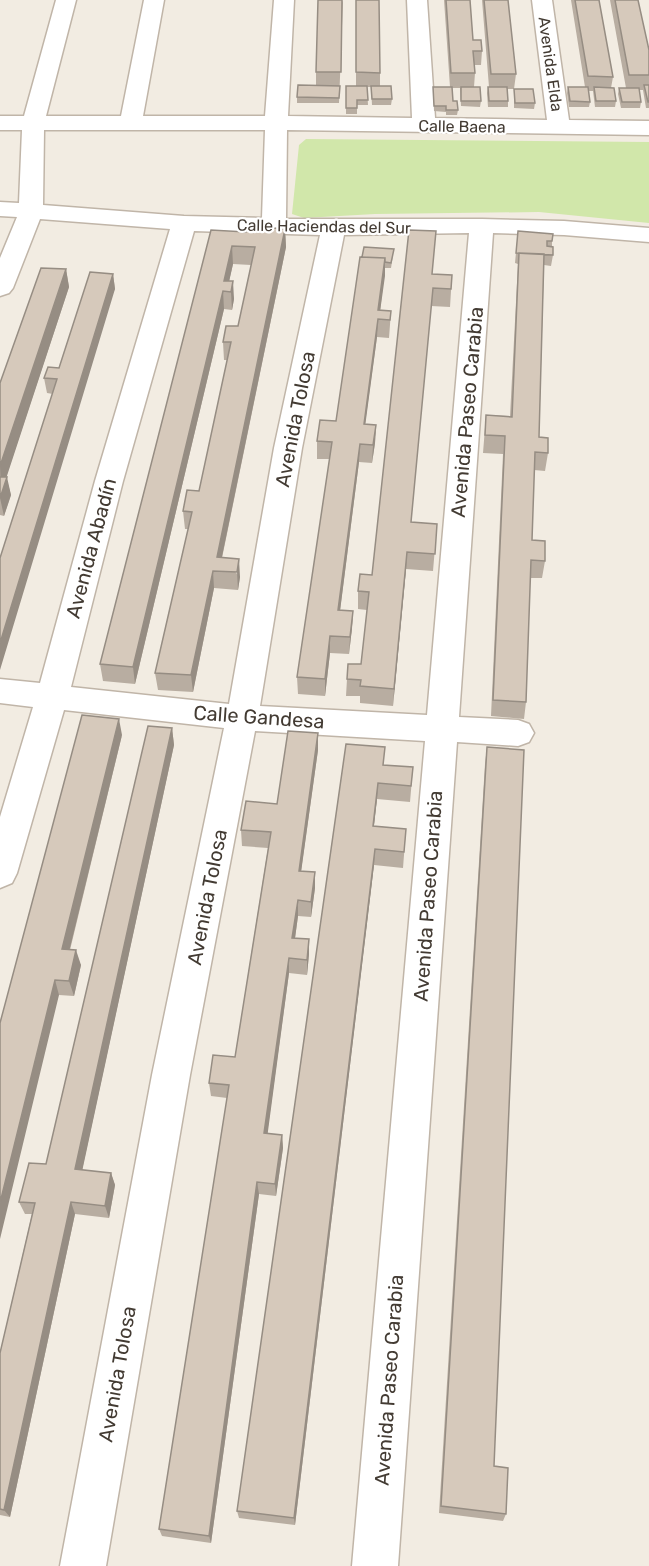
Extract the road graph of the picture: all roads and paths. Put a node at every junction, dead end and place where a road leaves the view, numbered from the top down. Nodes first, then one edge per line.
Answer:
1 (66, 0) edge
2 (154, 0) edge
3 (284, 0) edge
4 (417, 0) edge
5 (542, 0) edge
6 (0, 123) edge
7 (33, 123) junction
8 (131, 123) junction
9 (276, 123) junction
10 (424, 126) junction
11 (560, 127) junction
12 (649, 128) edge
13 (0, 209) edge
14 (31, 212) junction
15 (184, 223) junction
16 (274, 225) junction
17 (482, 226) junction
18 (333, 228) junction
19 (649, 235) edge
20 (0, 288) edge
21 (0, 691) edge
22 (52, 698) junction
23 (242, 718) junction
24 (441, 727) junction
25 (518, 733) dead end
26 (0, 873) edge
27 (83, 1566) edge
28 (375, 1566) edge

1 - 7 street
2 - 8 street
3 - 9 street
4 - 10 street
5 - 11 street, Avenida Elda
6 - 7 street, Calle Baena
7 - 8 street, Calle Baena
7 - 14 street
8 - 9 street, Calle Baena
9 - 10 street, Calle Baena
9 - 16 street
10 - 11 street, Calle Baena
11 - 12 street, Calle Baena
13 - 14 street, Calle Haciendas del Sur
14 - 15 street, Calle Haciendas del Sur
14 - 20 street
15 - 16 street, Calle Haciendas del Sur
15 - 22 street, Avenida Abadín
16 - 18 street, Calle Haciendas del Sur
17 - 18 street, Calle Haciendas del Sur
17 - 19 street, Calle Haciendas del Sur
17 - 24 street, Avenida Paseo Carabia
18 - 23 street, Avenida Tolosa
21 - 22 street, Calle Gandesa
22 - 23 street, Calle Gandesa
22 - 26 street, Avenida Abadín
23 - 24 street, Calle Gandesa
23 - 27 street, Avenida Tolosa
24 - 25 street, Calle Gandesa
24 - 28 street, Avenida Paseo Carabia

